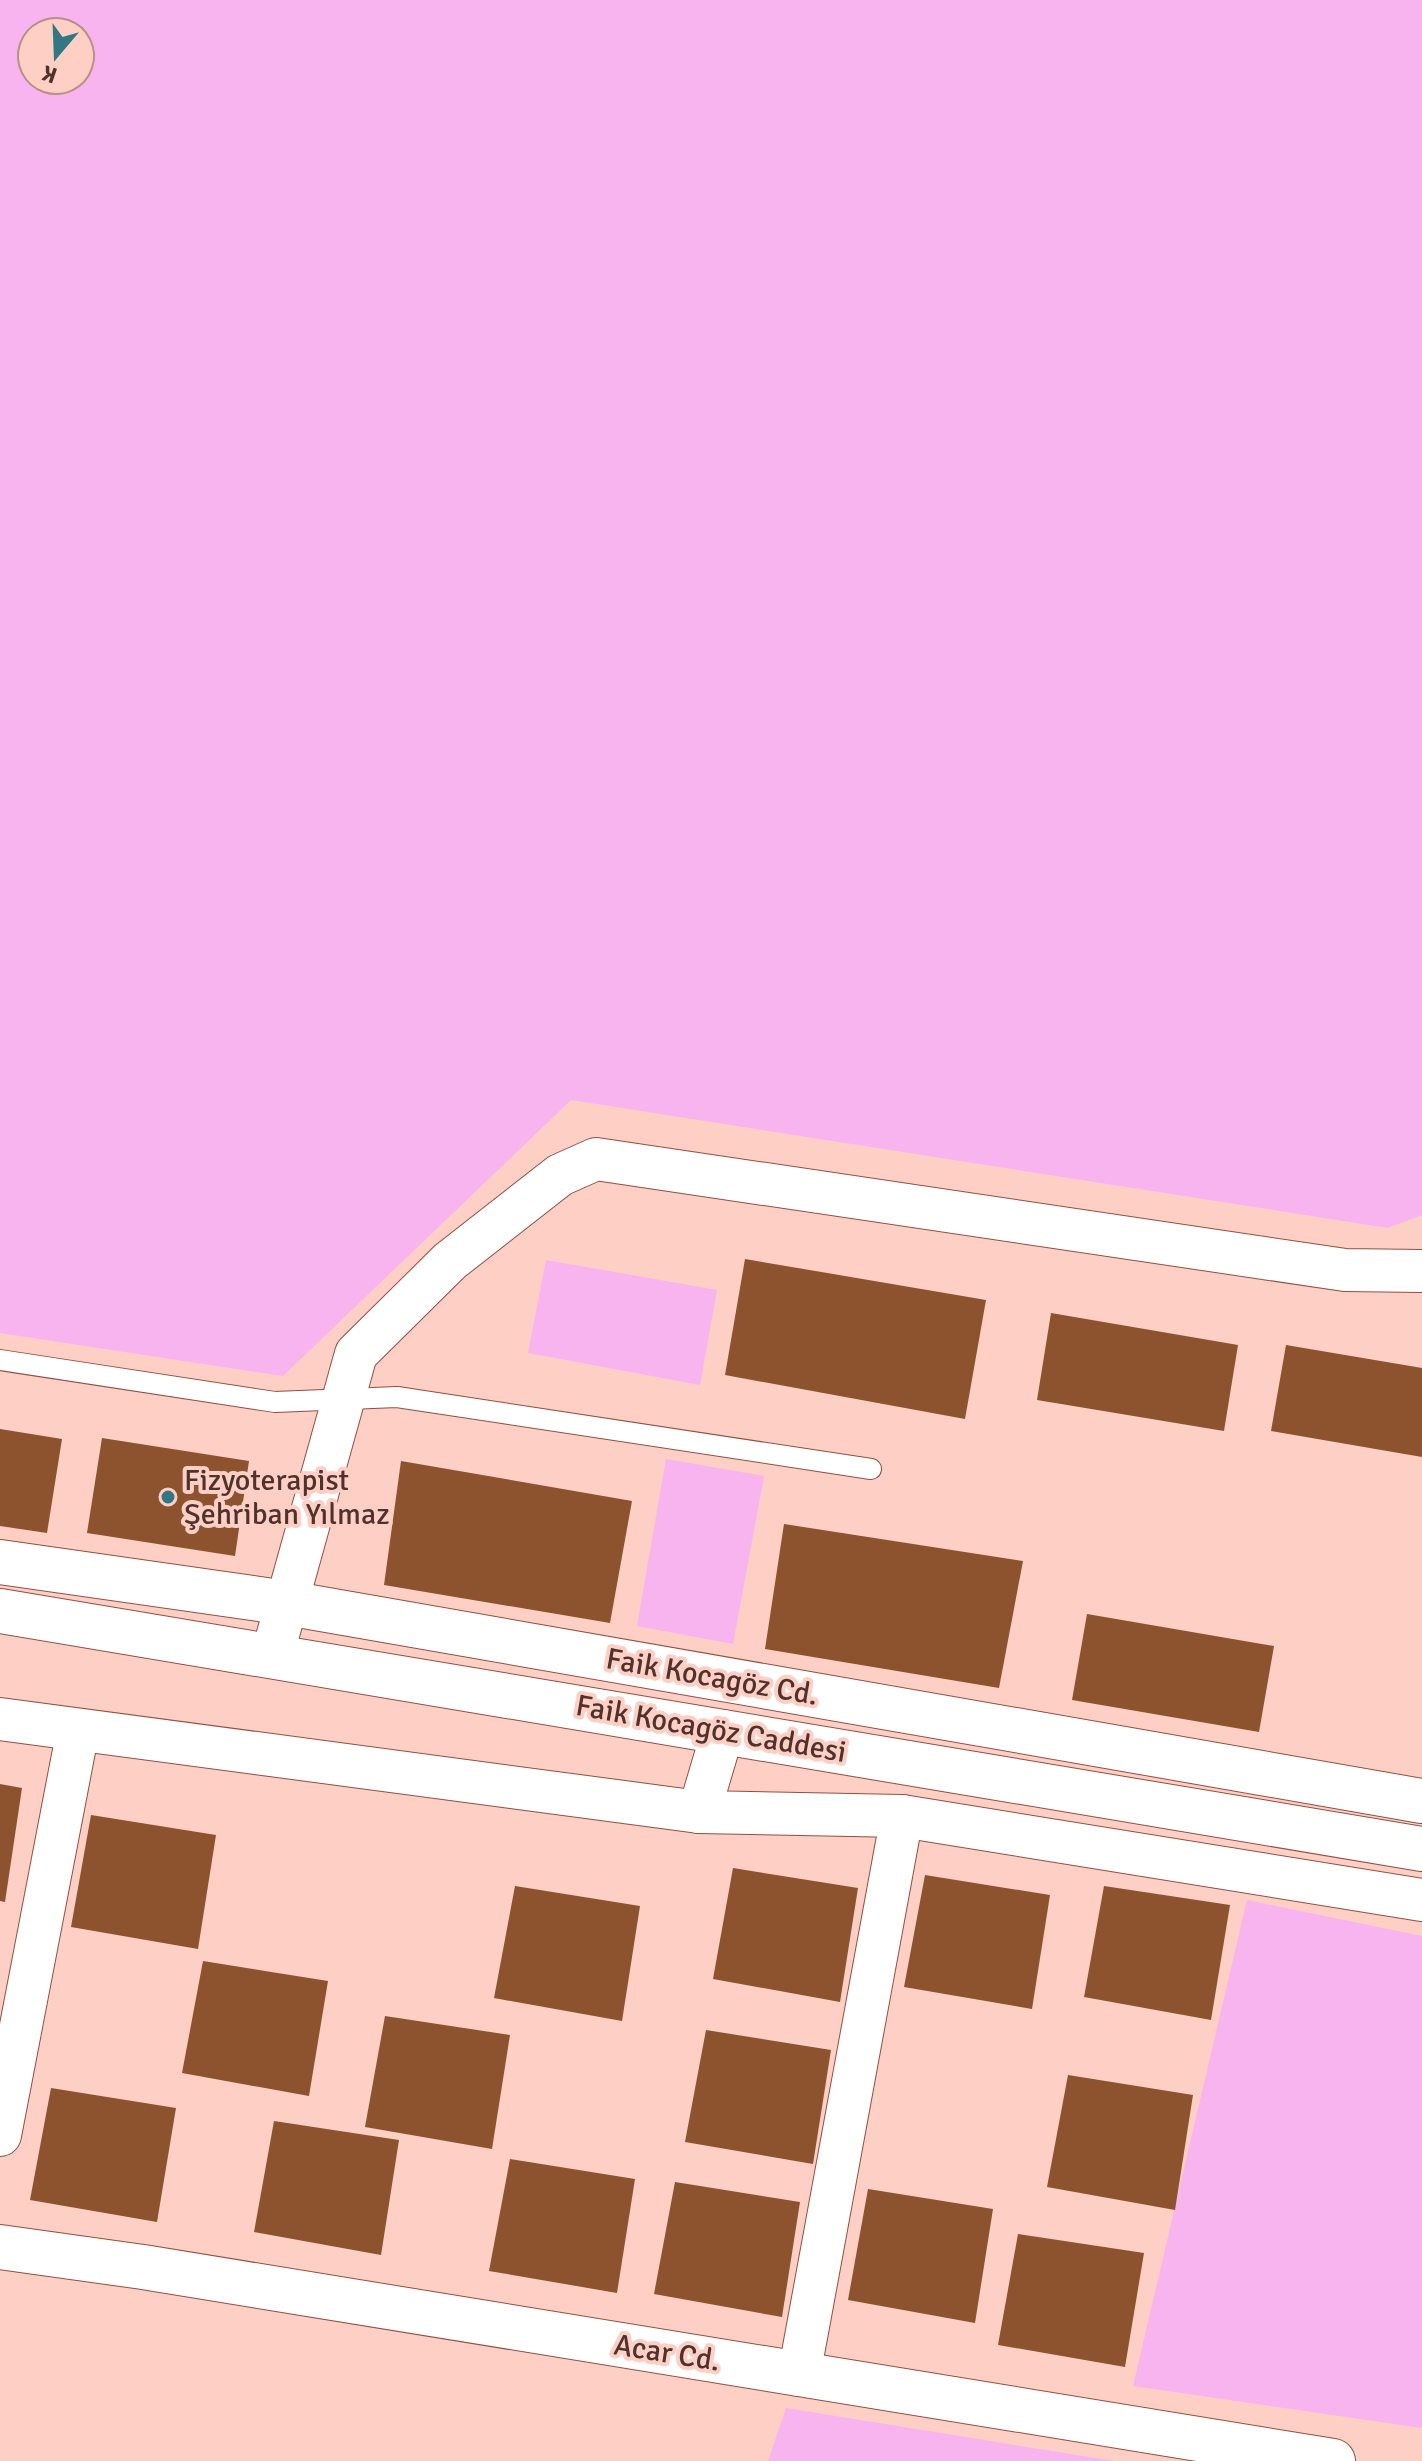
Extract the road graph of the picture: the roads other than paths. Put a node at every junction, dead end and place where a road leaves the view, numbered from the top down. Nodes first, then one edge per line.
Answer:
1 (1422, 1271) edge
2 (0, 1360) edge
3 (344, 1398) junction
4 (871, 1469) dead end
5 (0, 1562) edge
6 (287, 1603) junction
7 (0, 1611) edge
8 (272, 1656) junction
9 (0, 1719) edge
10 (78, 1730) junction
11 (723, 1731) junction
12 (1422, 1801) edge
13 (699, 1812) junction
14 (902, 1816) junction
15 (1422, 1849) edge
16 (1422, 1900) edge
17 (0, 2135) edge
18 (0, 2247) edge
19 (799, 2375) junction
20 (1333, 2461) edge

1 - 3 street
2 - 3 lane
3 - 4 lane
3 - 6 street
5 - 6 street, Faik Kocagöz Cd.
6 - 8 street
6 - 12 street, Faik Kocagöz Cd.
7 - 8 street, Faik Kocagöz Caddesi
8 - 11 street, Faik Kocagöz Caddesi
9 - 10 street
10 - 13 street
10 - 17 street
11 - 13 street
11 - 15 street, Faik Kocagöz Caddesi
13 - 14 street
14 - 16 street
14 - 19 street
18 - 19 street, Acar Cd.
19 - 20 street, Acar Cd.

